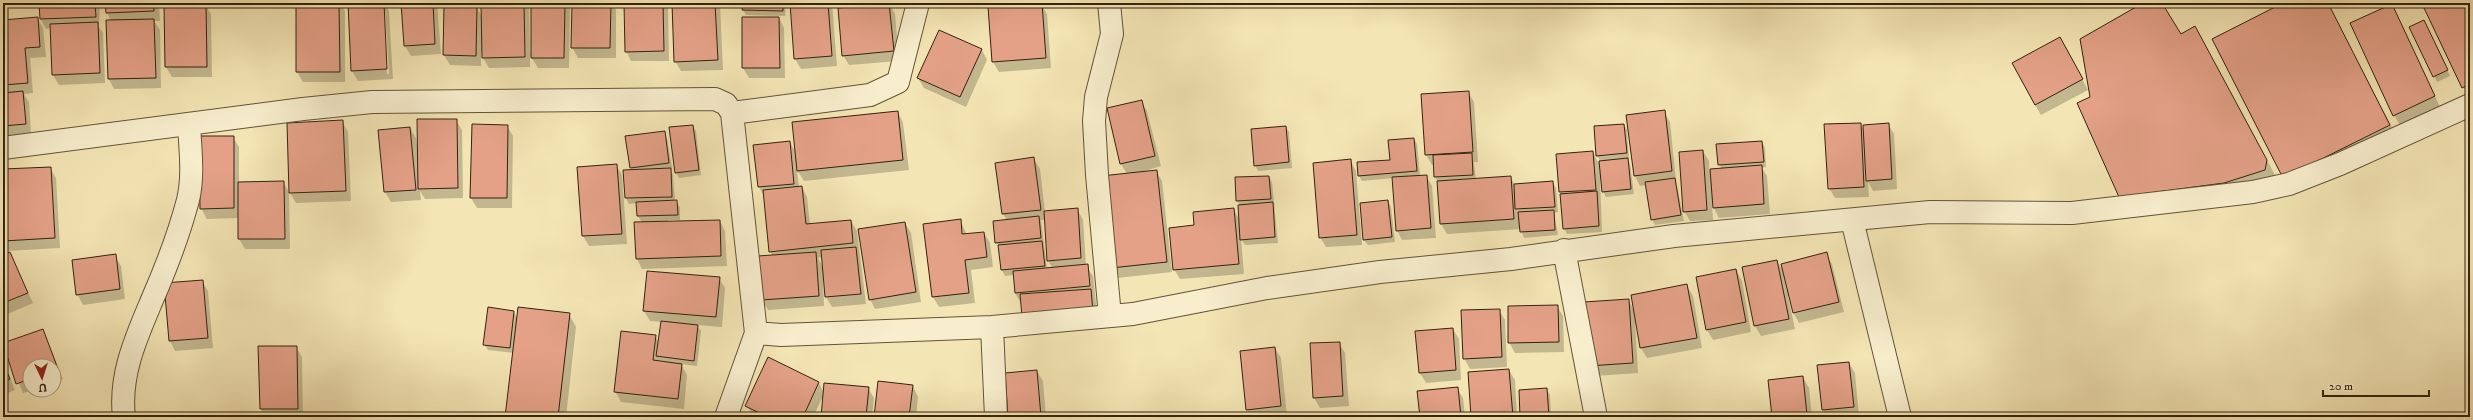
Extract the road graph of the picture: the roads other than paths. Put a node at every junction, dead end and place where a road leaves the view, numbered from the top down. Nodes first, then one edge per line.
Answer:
1 (918, 3) edge
2 (1109, 3) edge
3 (2470, 105) edge
4 (732, 113) junction
5 (189, 124) junction
6 (3, 148) edge
7 (1852, 220) junction
8 (1564, 250) junction
9 (1110, 316) junction
10 (992, 327) junction
11 (756, 333) junction
12 (124, 417) edge
13 (726, 417) edge
14 (996, 417) edge
15 (1596, 417) edge
16 (1900, 417) edge

1 - 4 street
2 - 9 street
3 - 7 street
4 - 5 street
4 - 11 street
5 - 6 street
5 - 12 street
7 - 8 street
7 - 16 street
8 - 9 street
8 - 15 street
9 - 10 street
10 - 11 street
10 - 14 street
11 - 13 street

